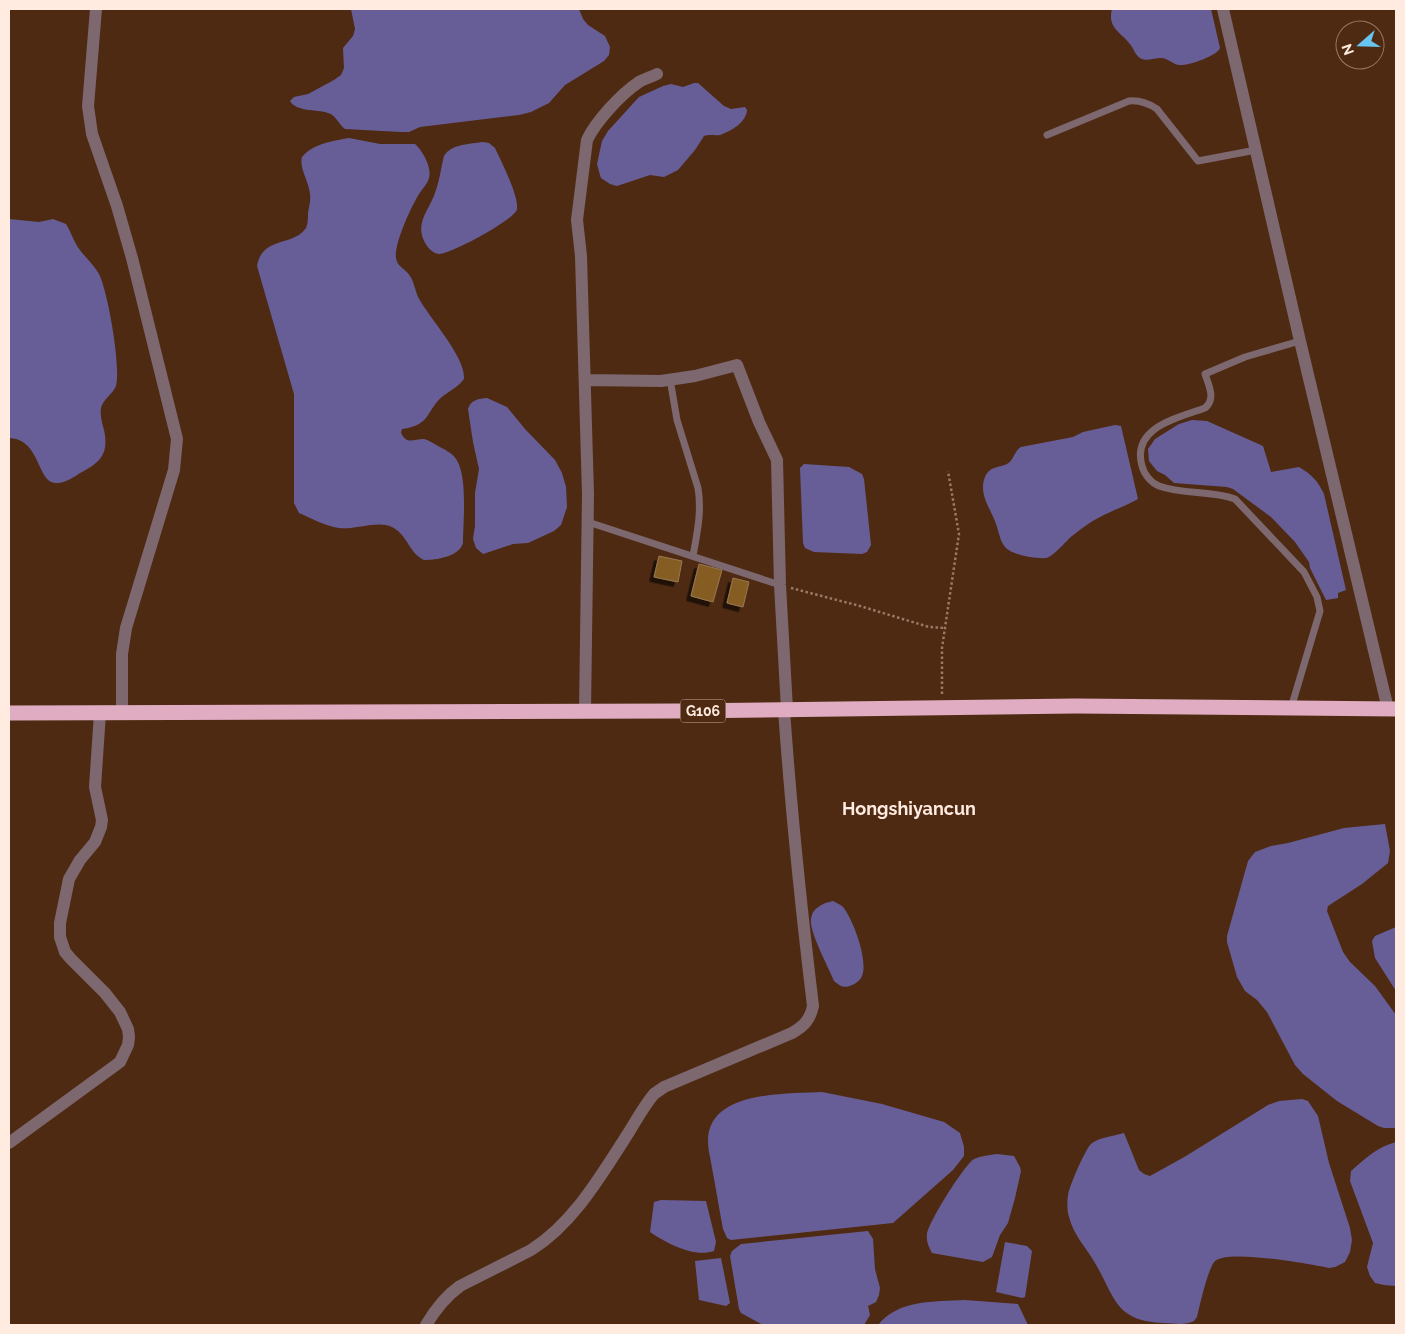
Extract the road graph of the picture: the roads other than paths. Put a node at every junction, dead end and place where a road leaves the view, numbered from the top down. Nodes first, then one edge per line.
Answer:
1 (96, 9) edge
2 (1223, 9) edge
3 (657, 74) dead end
4 (1047, 135) dead end
5 (1256, 150) junction
6 (1300, 341) junction
7 (670, 379) junction
8 (585, 380) junction
9 (588, 522) junction
10 (693, 556) junction
11 (780, 585) junction
12 (1291, 708) junction
13 (1392, 709) edge
14 (785, 710) junction
15 (585, 711) junction
16 (122, 712) junction
17 (9, 713) edge
18 (100, 713) junction
19 (9, 1143) edge
20 (426, 1325) edge

1 - 16 street
2 - 5 street
3 - 8 street
4 - 5 lane
5 - 6 street
6 - 12 lane
6 - 13 street
7 - 8 street
7 - 10 lane
7 - 11 street
8 - 9 street
9 - 10 lane
9 - 15 street
10 - 11 lane
11 - 14 street
12 - 13 highway, G106
12 - 14 highway, G106
14 - 15 highway, G106
14 - 20 street
15 - 16 highway, G106
16 - 18 highway, G106
17 - 18 highway, G106
18 - 19 street

